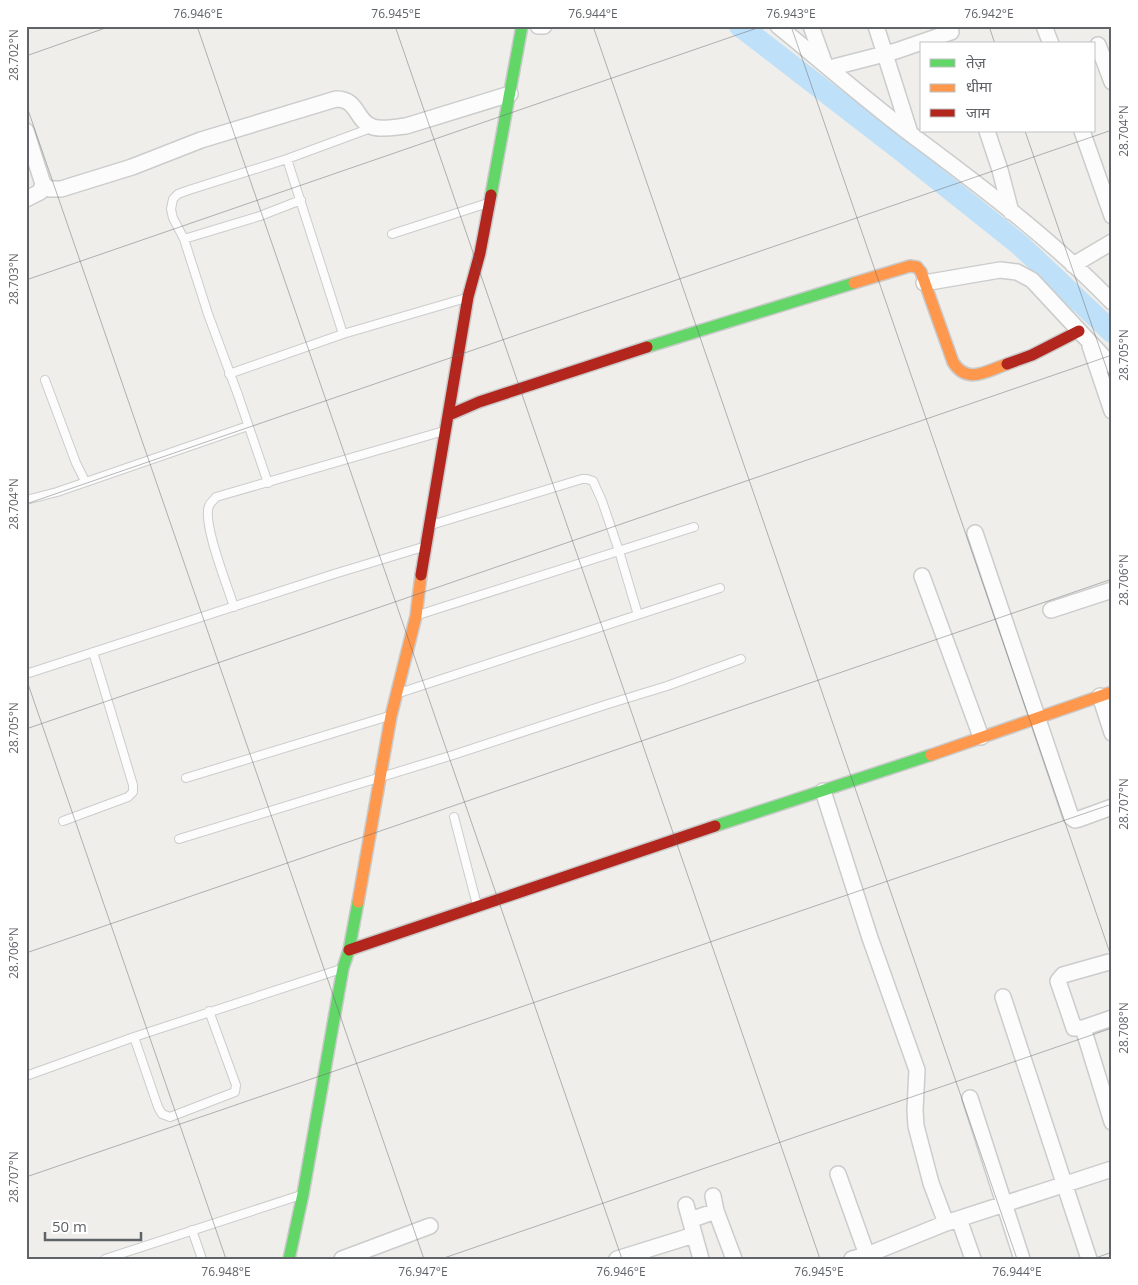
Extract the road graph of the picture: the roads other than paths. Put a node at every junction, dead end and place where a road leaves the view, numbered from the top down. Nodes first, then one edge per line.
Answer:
1 (522, 26) edge
2 (538, 26) edge
3 (544, 26) edge
4 (778, 26) edge
5 (811, 26) edge
6 (876, 26) edge
7 (1044, 26) edge
8 (952, 34) edge
9 (924, 42) edge
10 (1050, 42) edge
11 (920, 43) edge
12 (1098, 45) dead end
13 (885, 53) junction
14 (827, 66) junction
15 (1112, 82) edge
16 (510, 94) junction
17 (373, 127) junction
18 (26, 132) edge
19 (987, 132) edge
20 (1082, 132) edge
21 (910, 133) junction
22 (288, 159) junction
23 (36, 175) edge
24 (26, 199) edge
25 (301, 200) junction
26 (489, 203) junction
27 (1011, 212) junction
28 (1112, 216) edge
29 (392, 234) dead end
30 (184, 239) junction
31 (1112, 242) edge
32 (1073, 265) junction
33 (924, 283) junction
34 (468, 297) junction
35 (1112, 302) edge
36 (343, 334) junction
37 (1083, 335) junction
38 (1112, 366) edge
39 (229, 374) junction
40 (46, 380) dead end
41 (1112, 411) edge
42 (450, 415) junction
43 (248, 426) junction
44 (447, 431) junction
45 (85, 481) junction
46 (268, 483) junction
47 (26, 500) edge
48 (429, 525) junction
49 (694, 527) dead end
50 (975, 533) dead end
51 (425, 546) junction
52 (620, 551) junction
53 (922, 576) dead end
54 (720, 588) dead end
55 (1112, 590) edge
56 (234, 607) junction
57 (1051, 610) dead end
58 (638, 615) junction
59 (416, 616) junction
60 (93, 652) junction
61 (741, 659) dead end
62 (26, 674) edge
63 (397, 694) junction
64 (1106, 694) edge
65 (391, 716) junction
66 (1038, 718) junction
67 (1112, 733) edge
68 (981, 737) junction
69 (381, 777) junction
70 (186, 778) dead end
71 (824, 791) junction
72 (1112, 807) edge
73 (454, 817) dead end
74 (63, 821) dead end
75 (179, 838) dead end
76 (478, 907) junction
77 (349, 950) junction
78 (1109, 962) dead end
79 (342, 968) junction
80 (1003, 996) dead end
81 (209, 1012) junction
82 (1112, 1018) edge
83 (1083, 1028) junction
84 (134, 1037) junction
85 (26, 1076) edge
86 (970, 1098) dead end
87 (1112, 1122) edge
88 (1112, 1169) edge
89 (838, 1174) dead end
90 (1066, 1185) junction
91 (303, 1194) junction
92 (1005, 1204) junction
93 (686, 1205) dead end
94 (953, 1221) junction
95 (430, 1226) dead end
96 (692, 1227) junction
97 (192, 1230) junction
98 (867, 1255) junction
99 (105, 1259) edge
100 (202, 1259) edge
101 (289, 1259) edge
102 (342, 1259) edge
103 (618, 1259) edge
104 (701, 1259) edge
105 (734, 1259) edge
106 (852, 1259) edge
107 (972, 1259) edge
108 (1022, 1259) edge
109 (1089, 1259) edge

1 - 16 street
2 - 3 street
4 - 14 street
5 - 14 street
6 - 13 street
7 - 10 street
8 - 9 street
11 - 13 street
12 - 15 street
13 - 14 street
13 - 21 street
14 - 21 street
16 - 17 street
16 - 26 street
17 - 22 lane
17 - 23 street
18 - 23 street
19 - 27 street
20 - 28 street
21 - 27 street
22 - 25 lane
22 - 30 lane
23 - 24 street
25 - 30 lane
25 - 36 lane
26 - 29 lane
26 - 34 street
27 - 32 street
30 - 39 lane
31 - 32 street
32 - 35 street
33 - 37 street
33 - 37 street
33 - 42 street
34 - 36 lane
34 - 42 street
36 - 39 lane
37 - 38 street
37 - 41 street
39 - 43 lane
40 - 45 lane
42 - 44 street
43 - 45 lane
43 - 46 lane
44 - 46 lane
44 - 48 street
45 - 47 lane
46 - 56 lane
48 - 51 street
48 - 52 lane
49 - 52 lane
50 - 66 street
51 - 56 lane
51 - 59 street
52 - 58 lane
52 - 59 lane
53 - 68 street
54 - 58 lane
55 - 57 street
56 - 60 lane
58 - 63 lane
59 - 63 street
60 - 62 lane
60 - 74 lane
61 - 69 lane
63 - 65 street
64 - 66 street
64 - 67 street
65 - 69 street
65 - 70 lane
66 - 68 street
66 - 72 street
68 - 71 street
69 - 75 lane
69 - 77 street
71 - 76 street
71 - 94 street
73 - 76 lane
76 - 77 street
77 - 79 street
78 - 83 street
79 - 81 lane
79 - 91 street
80 - 90 street
81 - 84 lane
81 - 84 lane
82 - 83 street
83 - 87 street
84 - 85 lane
86 - 92 street
88 - 90 street
89 - 98 street
90 - 92 street
90 - 109 street
91 - 97 lane
91 - 101 street
92 - 94 street
92 - 108 street
93 - 96 street
94 - 98 street
94 - 107 street
95 - 102 street
96 - 103 street
96 - 104 street
96 - 105 street
97 - 99 lane
97 - 100 lane
98 - 106 street

